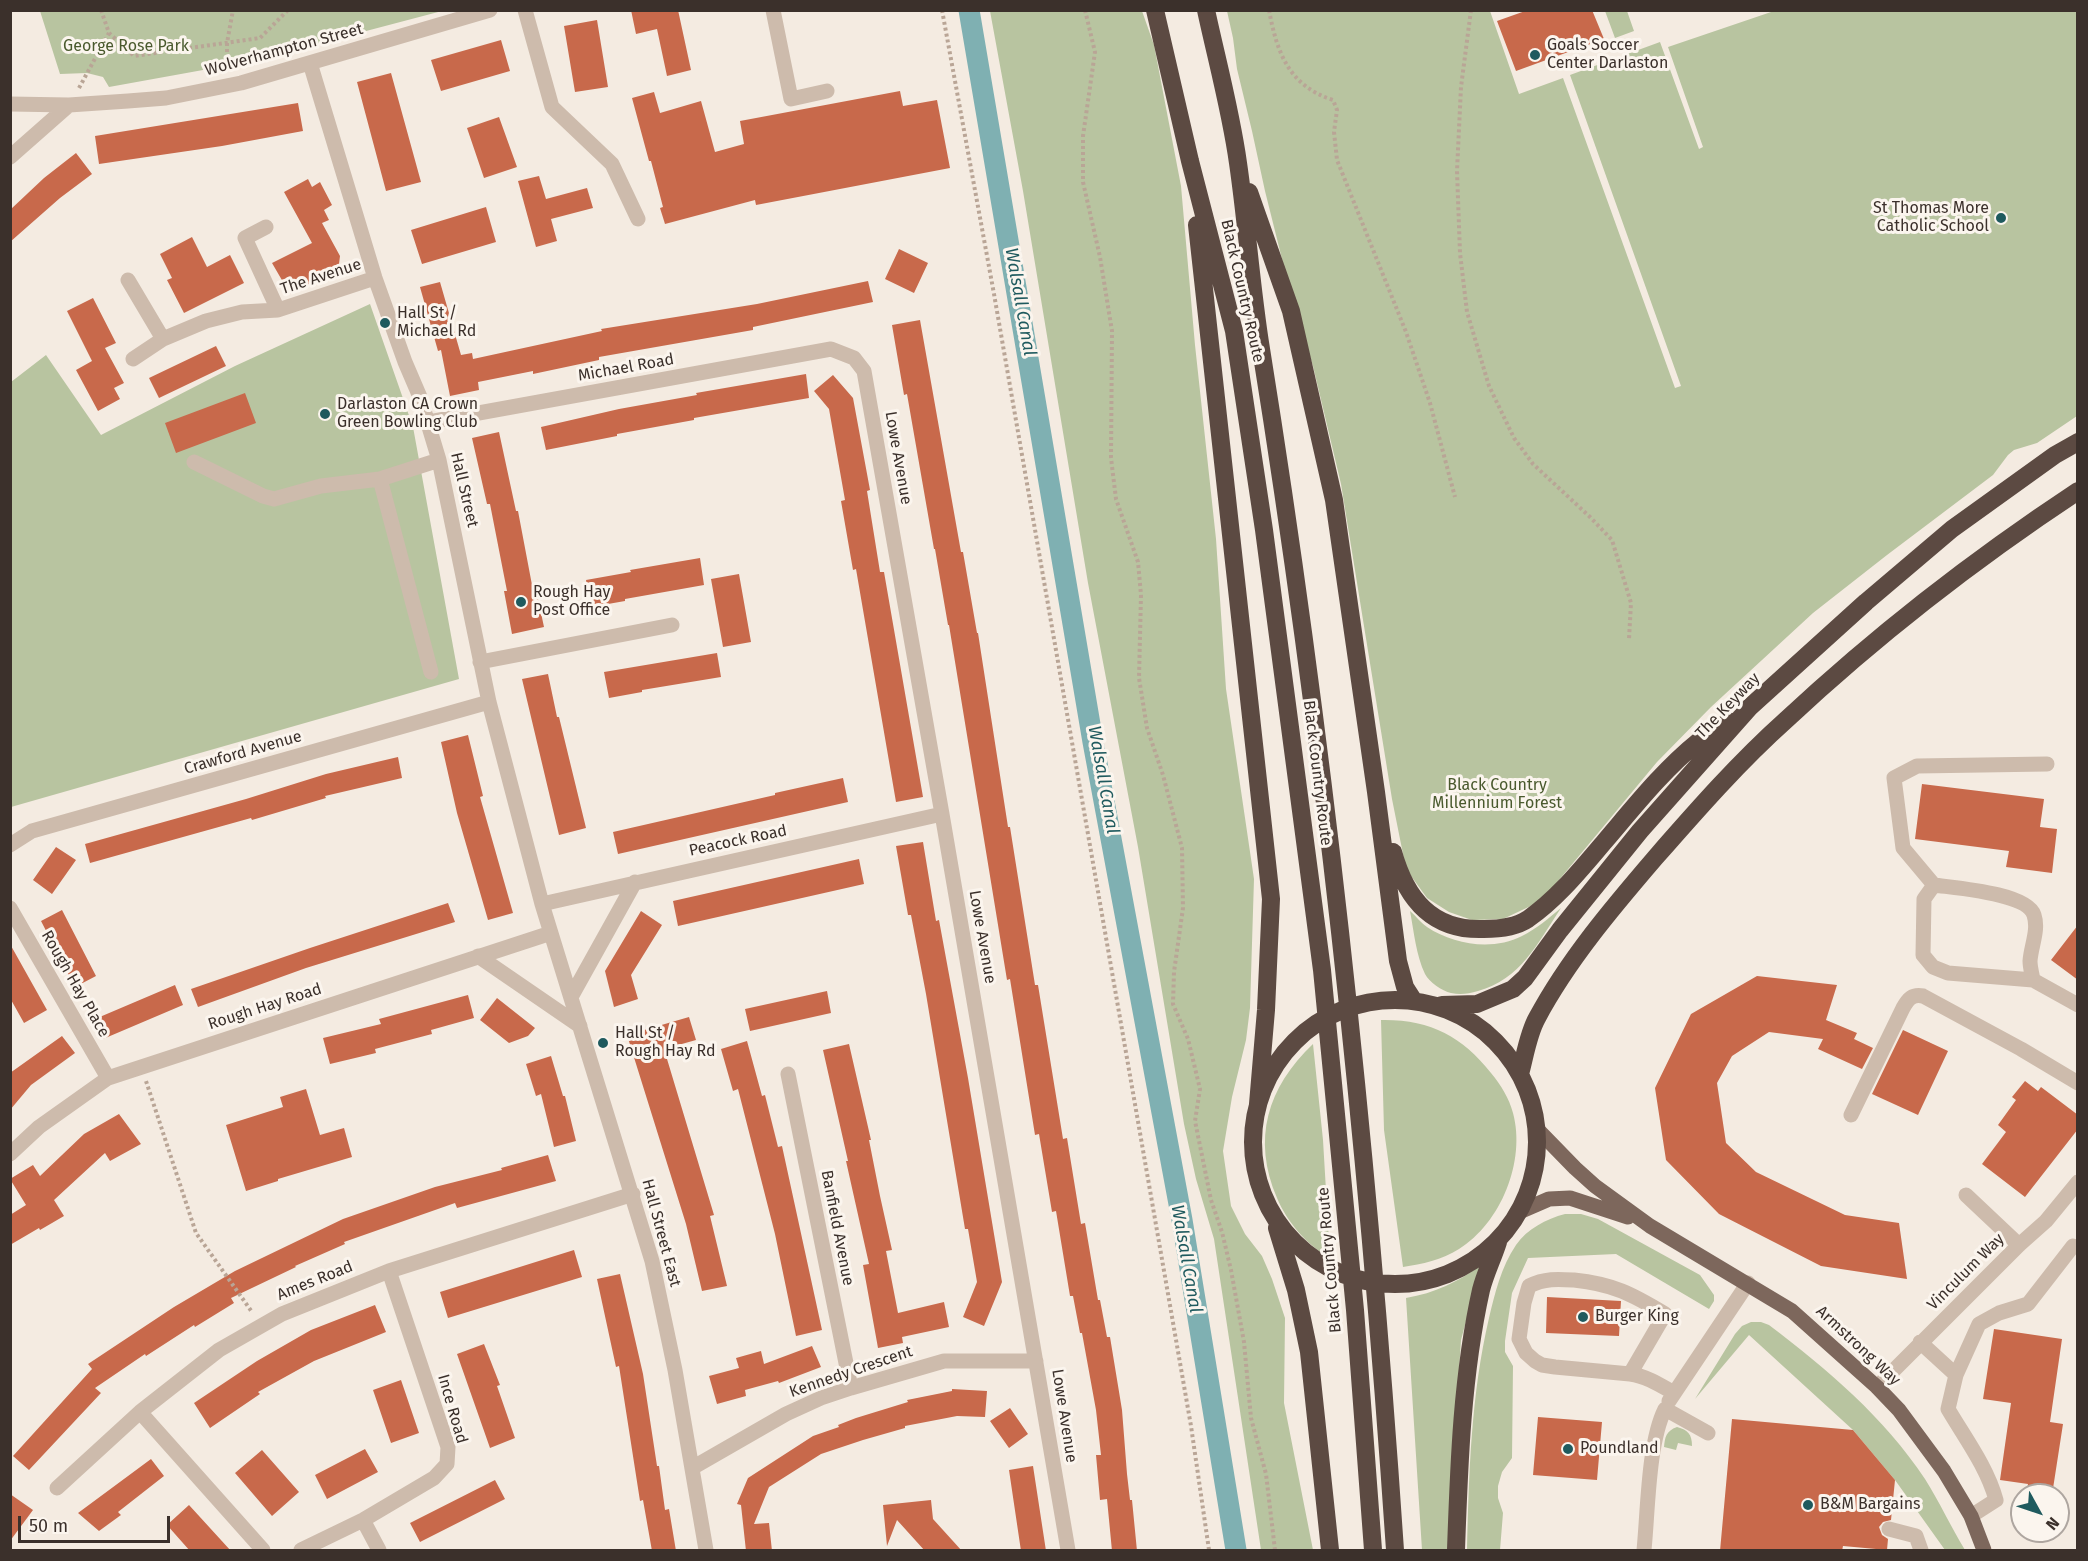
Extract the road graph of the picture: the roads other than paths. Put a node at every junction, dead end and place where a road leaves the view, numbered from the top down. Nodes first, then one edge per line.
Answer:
1 (490, 10) edge
2 (525, 10) edge
3 (773, 10) edge
4 (1155, 10) edge
5 (1206, 10) edge
6 (310, 63) junction
7 (827, 91) dead end
8 (10, 104) edge
9 (69, 105) junction
10 (10, 157) edge
11 (1238, 159) junction
12 (1190, 161) junction
13 (638, 219) dead end
14 (266, 227) dead end
15 (375, 278) junction
16 (128, 280) dead end
17 (278, 310) junction
18 (163, 339) junction
19 (831, 349) joint
20 (133, 359) dead end
21 (429, 422) junction
22 (2078, 442) edge
23 (439, 460) junction
24 (194, 462) dead end
25 (380, 479) junction
26 (2078, 491) edge
27 (672, 625) dead end
28 (480, 662) junction
29 (431, 672) dead end
30 (489, 702) junction
31 (1749, 707) junction
32 (2047, 764) dead end
33 (1376, 792) junction
34 (942, 814) junction
35 (10, 845) edge
36 (635, 882) junction
37 (1934, 885) junction
38 (542, 904) junction
39 (10, 908) edge
40 (551, 933) junction
41 (478, 956) junction
42 (2033, 980) junction
43 (571, 997) junction
44 (1414, 1001) junction
45 (1434, 1005) junction
46 (2078, 1005) edge
47 (580, 1026) junction
48 (788, 1074) dead end
49 (1520, 1074) junction
50 (108, 1078) junction
51 (2078, 1083) edge
52 (1258, 1104) junction
53 (1851, 1115) dead end
54 (1537, 1129) junction
55 (10, 1154) edge
56 (2078, 1182) edge
57 (633, 1194) junction
58 (1966, 1195) dead end
59 (1519, 1212) junction
60 (1275, 1218) junction
61 (1650, 1226) junction
62 (1500, 1238) junction
63 (2019, 1245) junction
64 (2073, 1246) dead end
65 (389, 1270) junction
66 (1748, 1283) junction
67 (1920, 1341) junction
68 (1036, 1361) junction
69 (1630, 1374) junction
70 (1956, 1375) junction
71 (1877, 1387) junction
72 (850, 1388) junction
73 (1674, 1393) junction
74 (1665, 1409) junction
75 (140, 1412) junction
76 (1708, 1433) dead end
77 (692, 1468) junction
78 (57, 1488) dead end
79 (1971, 1516) junction
80 (363, 1520) junction
81 (1890, 1529) dead end
82 (263, 1551) edge
83 (301, 1551) edge
84 (379, 1551) edge
85 (706, 1551) edge
86 (1068, 1551) edge
87 (1330, 1551) edge
88 (1373, 1551) edge
89 (1395, 1551) edge
90 (1456, 1551) edge
91 (1644, 1551) edge
92 (1921, 1551) edge
93 (1984, 1551) edge

1 - 6 street, Wolverhampton Street
2 - 13 street
3 - 7 street
4 - 12 highway, Black Country Route
5 - 11 highway, Black Country Route
6 - 9 street, Wolverhampton Street
6 - 15 street, Hall Street
8 - 9 street, Wolverhampton Street
9 - 10 street
11 - 33 highway
11 - 89 highway, Black Country Route
12 - 52 highway
12 - 88 highway, Black Country Route
14 - 17 street, The Avenue
15 - 17 street, The Avenue
15 - 21 street, Hall Street
16 - 18 street
17 - 18 street, The Avenue
18 - 20 street, The Avenue
19 - 21 street, Michael Road
19 - 34 street, Lowe Avenue
21 - 23 street, Hall Street
22 - 31 highway, The Keyway
23 - 25 street
23 - 28 street, Hall Street
24 - 25 street
25 - 29 street
26 - 49 highway
27 - 28 street
28 - 30 street, Hall Street
30 - 35 street, Crawford Avenue
30 - 38 street, Hall Street
31 - 33 highway
31 - 45 highway, The Keyway
32 - 37 street
33 - 44 highway
34 - 36 street, Peacock Road
34 - 68 street, Lowe Avenue
36 - 38 street, Peacock Road
36 - 43 street
37 - 42 street
37 - 42 street
38 - 40 street, Hall Street
39 - 50 street, Rough Hay Place
40 - 41 street, Rough Hay Road
40 - 43 street, Hall Street East
41 - 47 street
41 - 50 street, Rough Hay Road
42 - 46 street
43 - 47 street, Hall Street East
44 - 45 highway
44 - 52 highway
45 - 49 highway
47 - 57 street, Hall Street East
48 - 72 street, Banfield Avenue
49 - 54 highway
50 - 55 street, Rough Hay Road
51 - 53 street
52 - 60 highway
54 - 59 highway
54 - 61 main road, Armstrong Way
56 - 63 street, Vinculum Way
57 - 65 street, Ames Road
57 - 77 street, Hall Street East
58 - 63 street
59 - 61 main road, Armstrong Way
59 - 62 highway
60 - 62 highway
60 - 87 highway
61 - 66 main road, Armstrong Way
62 - 90 highway
63 - 67 street, Vinculum Way
64 - 70 street
65 - 75 street, Ames Road
65 - 80 street, Ince Road
66 - 71 main road, Armstrong Way
66 - 73 street
67 - 70 street
67 - 71 street, Vinculum Way
68 - 72 street, Kennedy Crescent
68 - 86 street, Lowe Avenue
69 - 69 street
69 - 73 street
70 - 79 street
71 - 79 main road, Armstrong Way
72 - 77 street, Kennedy Crescent
73 - 74 street
74 - 76 street
74 - 91 street
75 - 78 street, Ames Road
75 - 82 street
77 - 85 street, Hall Street East
79 - 93 main road, Armstrong Way
80 - 83 street, Ince Road
80 - 84 street
81 - 92 street

